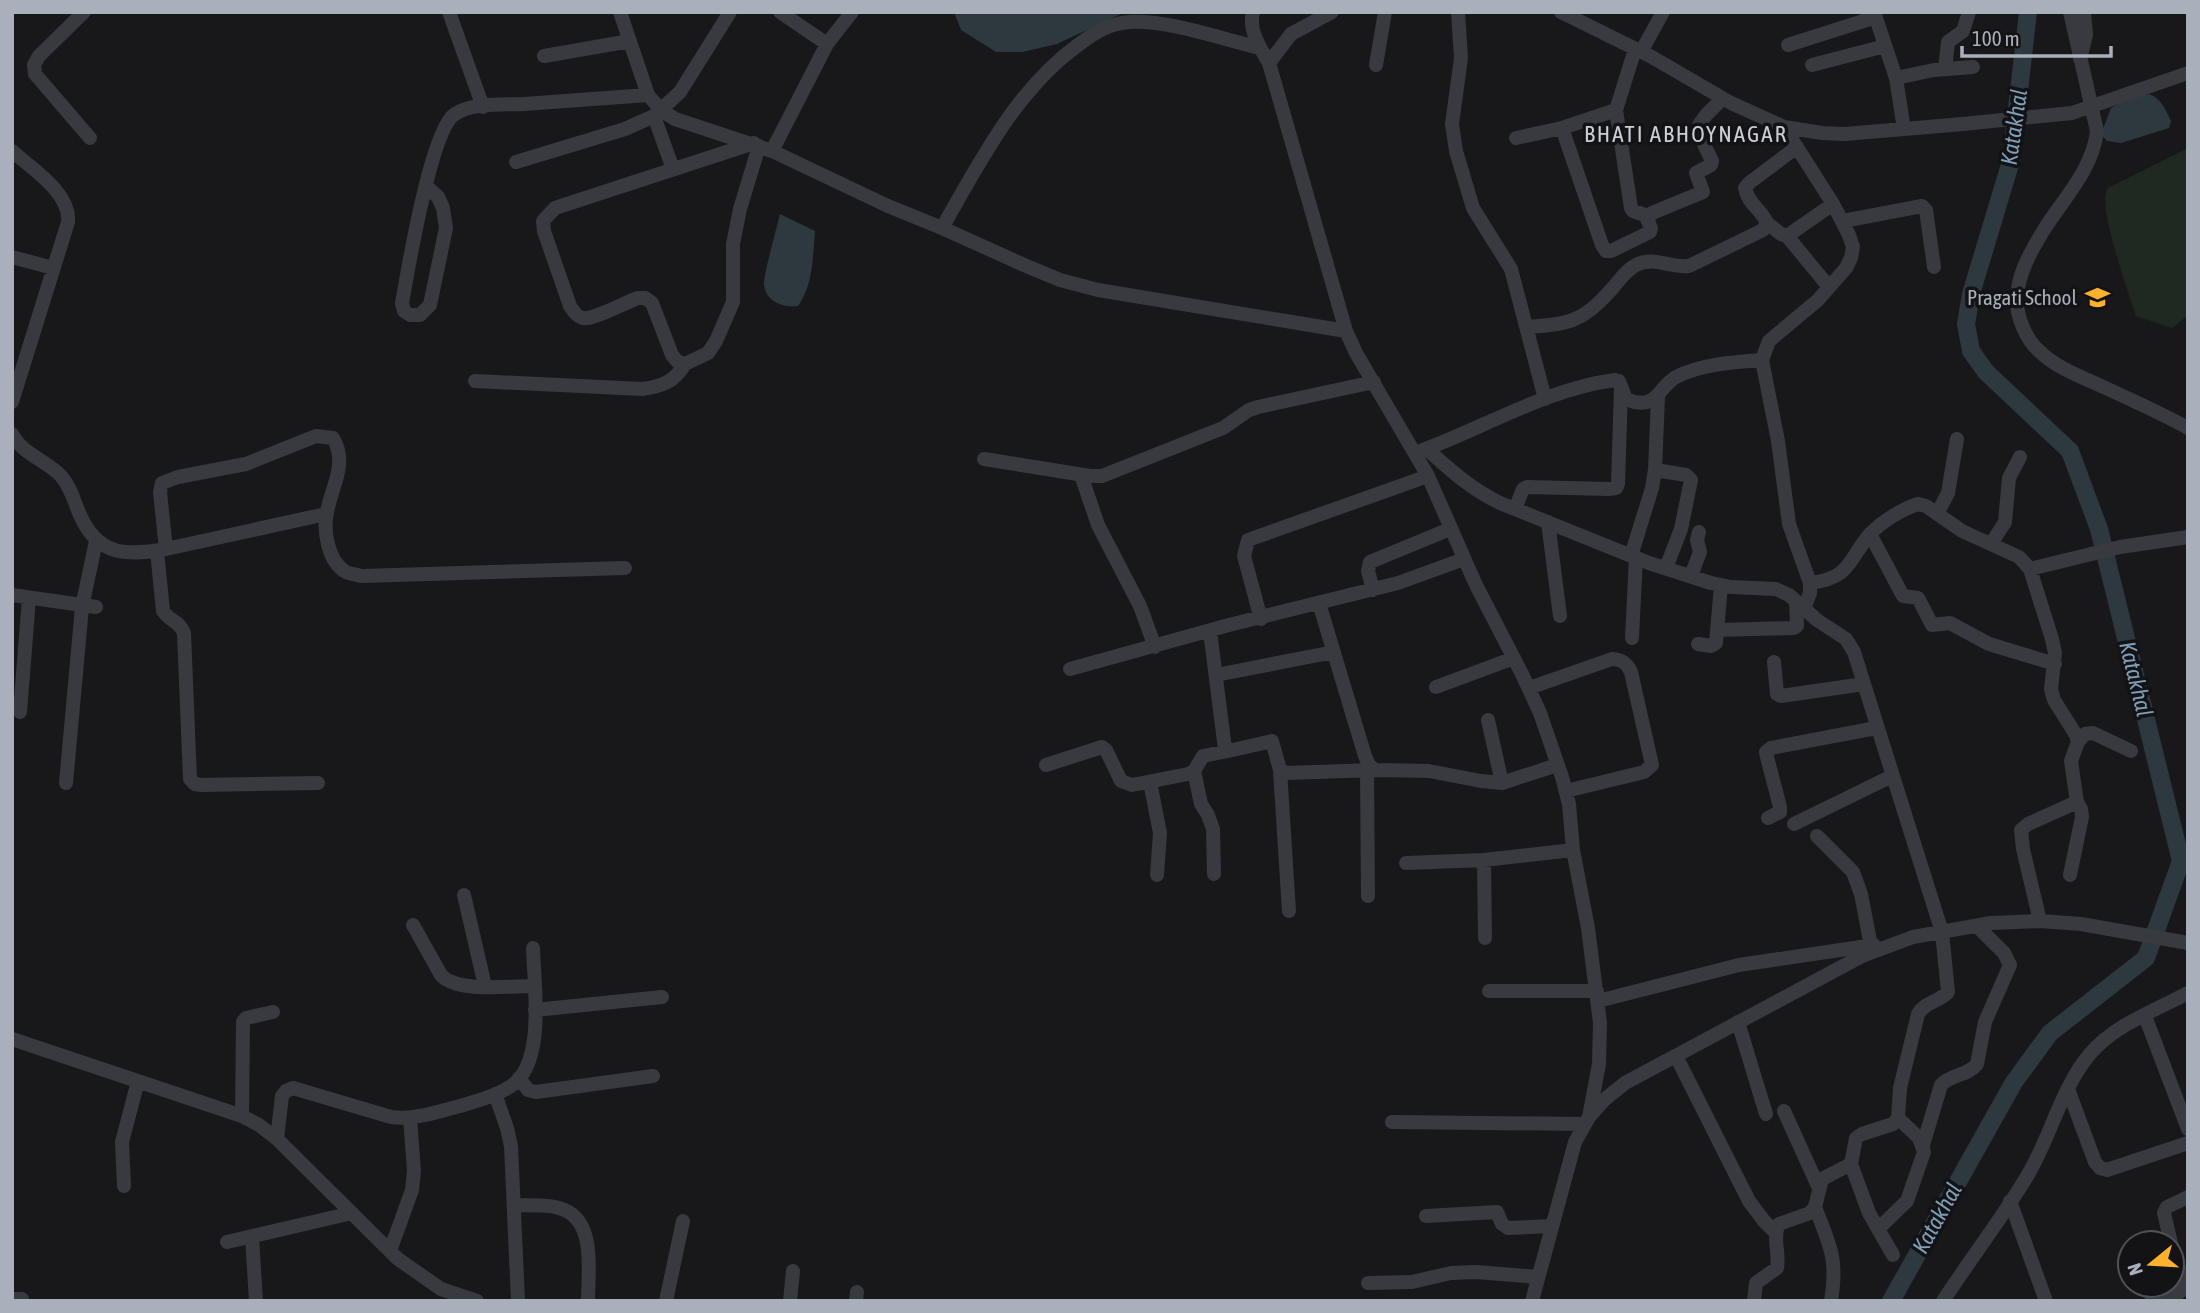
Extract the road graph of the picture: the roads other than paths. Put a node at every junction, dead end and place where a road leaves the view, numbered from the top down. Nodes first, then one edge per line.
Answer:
1 (84, 12) edge
2 (449, 12) edge
3 (620, 12) edge
4 (730, 12) edge
5 (780, 12) edge
6 (852, 12) edge
7 (1253, 12) edge
8 (1332, 12) edge
9 (1385, 12) edge
10 (1458, 12) edge
11 (1561, 12) edge
12 (1663, 12) edge
13 (1969, 12) edge
14 (2070, 12) edge
15 (2084, 12) edge
16 (1875, 15) edge
17 (630, 41) junction
18 (827, 44) junction
19 (1788, 45) dead end
20 (1885, 46) junction
21 (1260, 48) junction
22 (1638, 50) junction
23 (544, 56) dead end
24 (2080, 60) junction
25 (1269, 63) junction
26 (1376, 65) dead end
27 (1812, 65) dead end
28 (1973, 67) dead end
29 (1945, 69) junction
30 (2188, 73) edge
31 (1896, 78) junction
32 (648, 94) junction
33 (1722, 99) junction
34 (483, 107) junction
35 (2092, 107) junction
36 (1616, 110) junction
37 (658, 113) junction
38 (1562, 128) junction
39 (1784, 128) junction
40 (1904, 129) junction
41 (90, 138) dead end
42 (1516, 138) dead end
43 (762, 147) junction
44 (1797, 147) junction
45 (12, 151) edge
46 (516, 162) dead end
47 (673, 169) junction
48 (426, 186) junction
49 (1833, 204) junction
50 (1648, 216) junction
51 (1843, 221) junction
52 (1768, 223) junction
53 (942, 228) junction
54 (1787, 236) junction
55 (12, 257) edge
56 (1934, 267) dead end
57 (53, 268) junction
58 (1829, 287) junction
59 (1528, 327) junction
60 (1346, 331) junction
61 (1762, 360) junction
62 (685, 364) junction
63 (475, 381) dead end
64 (1374, 382) junction
65 (1621, 386) junction
66 (13, 396) edge
67 (1658, 397) junction
68 (1545, 399) junction
69 (2188, 428) edge
70 (12, 434) edge
71 (1957, 439) dead end
72 (1421, 451) junction
73 (2020, 457) dead end
74 (984, 459) dead end
75 (1655, 470) junction
76 (1082, 475) junction
77 (1428, 476) junction
78 (1515, 509) junction
79 (326, 513) junction
80 (1937, 514) junction
81 (1548, 522) junction
82 (1450, 529) junction
83 (1699, 532) dead end
84 (1870, 534) junction
85 (2188, 537) edge
86 (96, 541) junction
87 (1991, 544) junction
88 (161, 550) junction
89 (1634, 556) junction
90 (1464, 559) junction
91 (625, 568) dead end
92 (1666, 568) junction
93 (2030, 569) junction
94 (1691, 576) junction
95 (1810, 583) junction
96 (1721, 585) junction
97 (1373, 590) junction
98 (12, 595) edge
99 (29, 598) junction
100 (1319, 603) junction
101 (1800, 605) junction
102 (89, 607) junction
103 (1560, 616) dead end
104 (1261, 619) junction
105 (1717, 630) junction
106 (1210, 631) junction
107 (1632, 638) dead end
108 (1698, 644) dead end
109 (1154, 647) junction
110 (1334, 652) junction
111 (1514, 659) junction
112 (1774, 662) dead end
113 (2055, 664) junction
114 (1070, 669) dead end
115 (1216, 675) junction
116 (1864, 684) junction
117 (1436, 687) dead end
118 (1529, 688) junction
119 (20, 712) dead end
120 (1488, 720) dead end
121 (1876, 728) junction
122 (2078, 742) junction
123 (1228, 751) junction
124 (2131, 751) dead end
125 (1046, 765) dead end
126 (1557, 765) junction
127 (1371, 770) junction
128 (1194, 771) junction
129 (1280, 771) junction
130 (1892, 776) junction
131 (1150, 782) junction
132 (66, 783) dead end
133 (318, 783) dead end
134 (1502, 783) junction
135 (1566, 791) junction
136 (2077, 802) junction
137 (1768, 818) dead end
138 (1794, 824) dead end
139 (1816, 836) dead end
140 (1573, 850) junction
141 (1484, 860) junction
142 (1406, 863) dead end
143 (1214, 874) dead end
144 (1157, 875) dead end
145 (2070, 875) dead end
146 (464, 895) dead end
147 (1368, 897) dead end
148 (1289, 911) dead end
149 (2040, 921) junction
150 (413, 926) dead end
151 (1977, 926) junction
152 (1942, 932) junction
153 (1485, 938) dead end
154 (1899, 942) junction
155 (2185, 942) edge
156 (1871, 946) junction
157 (533, 948) dead end
158 (485, 986) junction
159 (534, 986) junction
160 (1489, 991) dead end
161 (2188, 993) edge
162 (1597, 996) junction
163 (662, 997) dead end
164 (535, 1010) junction
165 (273, 1012) dead end
166 (2145, 1016) junction
167 (1738, 1022) junction
168 (12, 1039) edge
169 (1676, 1056) junction
170 (653, 1076) dead end
171 (519, 1078) junction
172 (138, 1081) junction
173 (2068, 1089) junction
174 (495, 1094) junction
175 (1784, 1111) dead end
176 (1766, 1114) dead end
177 (242, 1116) junction
178 (410, 1118) junction
179 (1898, 1118) junction
180 (1587, 1120) junction
181 (1392, 1122) dead end
182 (2188, 1129) edge
183 (277, 1139) junction
184 (2188, 1143) edge
185 (1923, 1145) junction
186 (1851, 1164) junction
187 (124, 1186) dead end
188 (1818, 1186) junction
189 (2188, 1197) edge
190 (2010, 1201) junction
191 (515, 1205) junction
192 (1815, 1207) junction
193 (352, 1213) junction
194 (1426, 1216) dead end
195 (683, 1221) dead end
196 (1552, 1226) junction
197 (1878, 1228) junction
198 (2168, 1229) edge
199 (1775, 1232) junction
200 (252, 1237) junction
201 (227, 1242) dead end
202 (390, 1251) junction
203 (1894, 1255) dead end
204 (793, 1271) dead end
205 (1538, 1277) junction
206 (1368, 1283) dead end
207 (256, 1301) edge
208 (477, 1301) edge
209 (518, 1301) edge
210 (588, 1301) edge
211 (666, 1301) edge
212 (790, 1301) edge
213 (1532, 1301) edge
214 (1754, 1301) edge
215 (1831, 1301) edge
216 (1943, 1301) edge
217 (2046, 1301) edge

1 - 41 street
2 - 34 street
3 - 17 street
4 - 37 street
5 - 18 street
6 - 18 street
7 - 21 street
8 - 25 street
9 - 26 street
10 - 59 street
11 - 22 street
12 - 22 street
13 - 29 street
14 - 24 street
15 - 24 street
16 - 19 street
16 - 20 street
17 - 23 street
17 - 32 street
18 - 43 street
20 - 27 street
20 - 31 street
21 - 25 street
21 - 53 street
22 - 33 street
22 - 36 street
24 - 35 street
25 - 60 street
28 - 29 street
29 - 31 street
30 - 35 street
31 - 40 street
32 - 34 street
32 - 37 street
33 - 39 street
33 - 50 street
34 - 48 street
35 - 40 street
35 - 69 street
36 - 38 street
36 - 50 street
37 - 43 street
37 - 46 street
37 - 47 street
38 - 42 street
38 - 50 street
39 - 40 street
39 - 44 street
43 - 47 street
43 - 53 street
43 - 62 street
44 - 49 street
44 - 52 street
45 - 57 street
47 - 62 street
48 - 48 street
49 - 51 street
49 - 54 street
51 - 56 street
51 - 58 street
52 - 54 street
52 - 59 street
53 - 60 street
54 - 58 street
55 - 57 street
57 - 66 street
58 - 61 street
59 - 68 street
60 - 64 street
61 - 67 street
61 - 95 street
62 - 63 street
64 - 72 street
64 - 76 street
65 - 67 street
65 - 68 street
65 - 78 street
67 - 75 street
68 - 72 street
70 - 86 street
71 - 80 street
72 - 77 street
72 - 78 street
73 - 87 street
74 - 76 street
75 - 89 street
75 - 92 street
76 - 109 street
77 - 82 street
77 - 104 street
78 - 81 street
79 - 88 street
79 - 88 street
79 - 91 street
80 - 84 street
80 - 87 street
81 - 89 street
81 - 103 street
82 - 90 street
82 - 97 street
83 - 94 street
84 - 95 street
84 - 113 street
85 - 93 street
86 - 88 street
86 - 102 street
87 - 93 street
88 - 133 street
89 - 92 street
89 - 107 street
90 - 97 street
90 - 111 street
92 - 94 street
93 - 113 street
94 - 96 street
95 - 101 street
96 - 101 street
96 - 105 street
97 - 100 street
98 - 99 street
99 - 102 street
99 - 119 street
100 - 104 street
100 - 110 street
101 - 105 street
101 - 116 street
102 - 132 street
104 - 106 street
105 - 108 street
106 - 109 street
106 - 115 street
109 - 114 street
110 - 115 street
110 - 127 street
111 - 117 street
111 - 118 street
112 - 116 street
113 - 122 street
115 - 123 street
116 - 121 street
118 - 126 street
118 - 135 street
120 - 134 street
121 - 130 street
121 - 137 street
122 - 124 street
122 - 136 street
123 - 128 street
123 - 129 street
125 - 131 street
126 - 134 street
126 - 135 street
127 - 129 street
127 - 134 street
127 - 147 street
128 - 131 street
128 - 143 street
129 - 148 street
130 - 138 street
130 - 152 street
131 - 144 street
135 - 140 street
136 - 145 street
136 - 149 street
139 - 156 street
140 - 141 street
140 - 162 street
141 - 142 street
141 - 153 street
146 - 158 street
149 - 151 street
149 - 155 street
150 - 158 street
151 - 152 street
151 - 185 street
152 - 154 street
152 - 179 street
154 - 156 street
154 - 167 street
156 - 162 street
157 - 159 street
158 - 159 street
159 - 164 street
160 - 162 street
161 - 166 street
162 - 180 street
163 - 164 street
164 - 171 street
165 - 177 street
166 - 173 street
166 - 182 street
167 - 169 street
167 - 176 street
168 - 172 street
169 - 180 street
169 - 199 street
170 - 171 street
171 - 174 street
172 - 177 street
172 - 187 street
173 - 184 street
173 - 190 street
174 - 178 street
174 - 191 street
175 - 188 street
177 - 183 street
178 - 183 street
178 - 202 street
179 - 185 street
179 - 186 street
180 - 181 street
180 - 196 street
183 - 193 street
185 - 197 street
186 - 188 street
186 - 197 street
188 - 192 street
189 - 198 street
190 - 216 street
190 - 217 street
191 - 209 street
191 - 210 street
192 - 199 street
192 - 215 street
193 - 200 street
193 - 202 street
194 - 196 street
195 - 211 street
196 - 205 street
197 - 203 street
199 - 214 street
200 - 201 street
200 - 207 street
202 - 208 street
204 - 212 street
205 - 206 street
205 - 213 street

